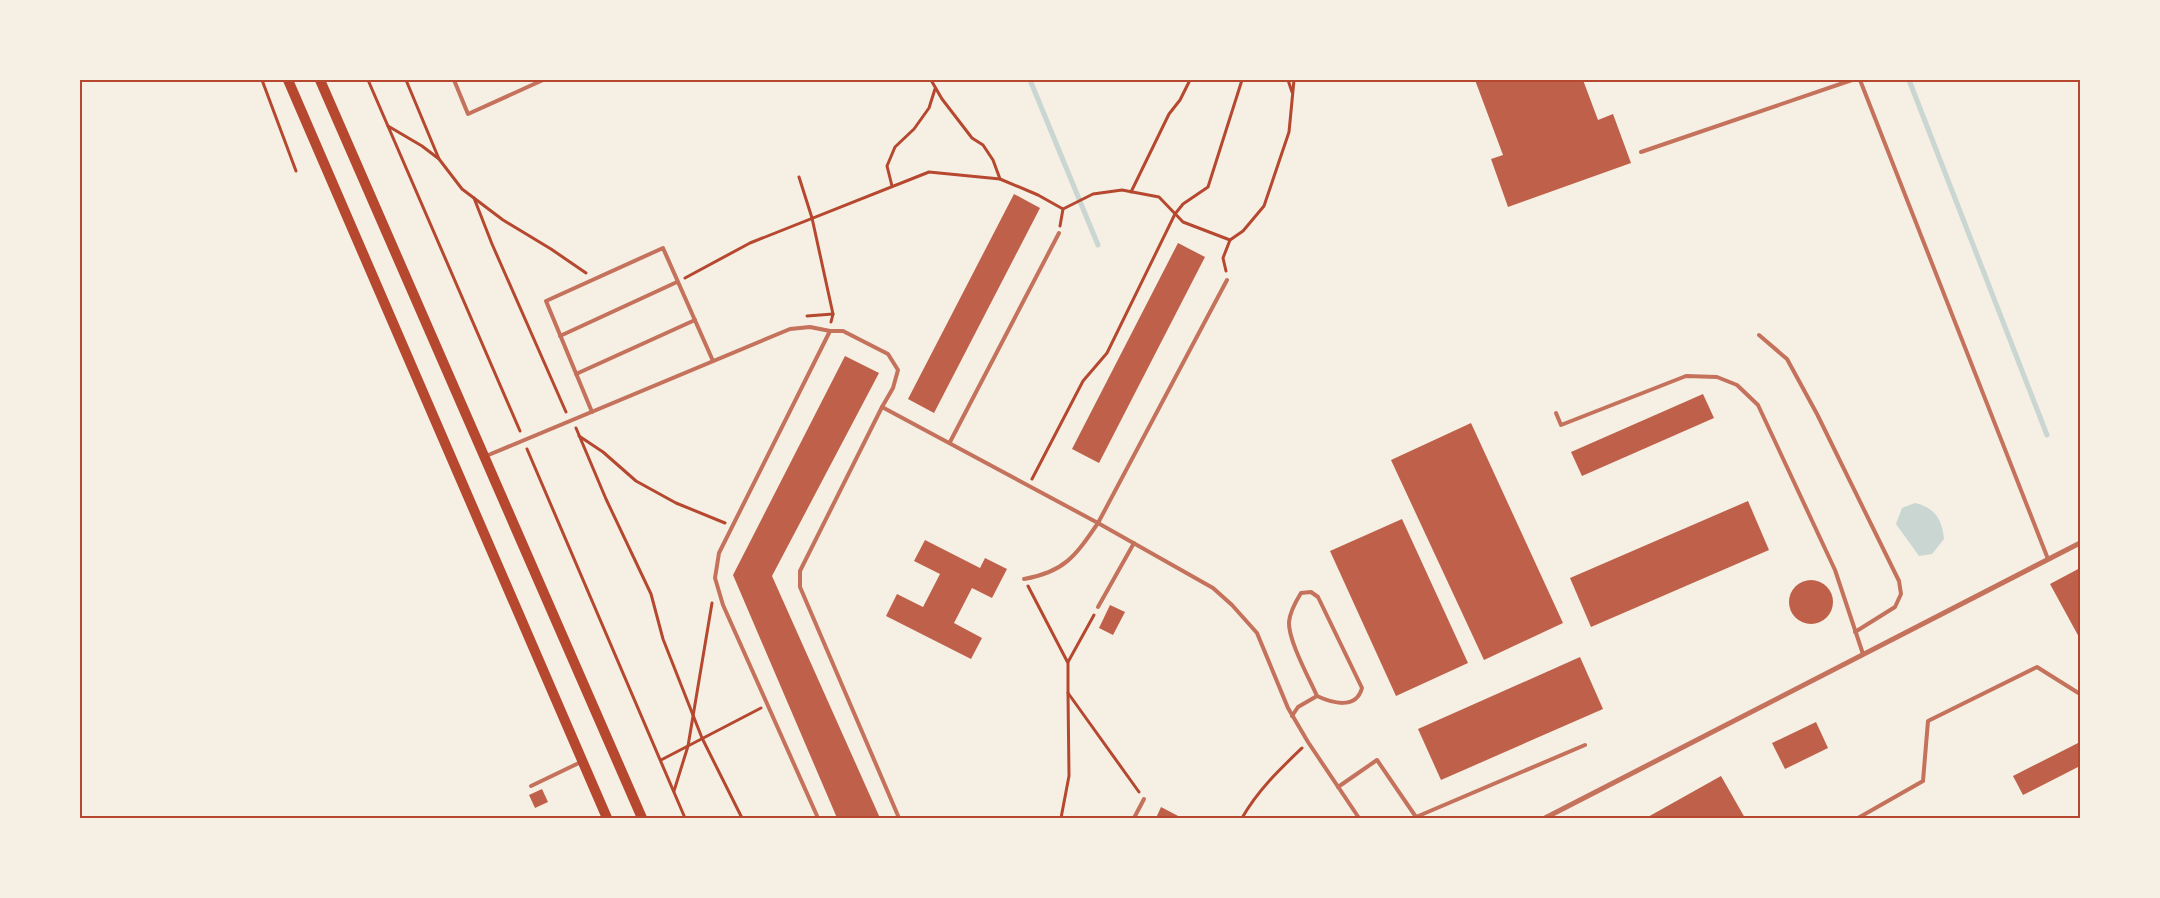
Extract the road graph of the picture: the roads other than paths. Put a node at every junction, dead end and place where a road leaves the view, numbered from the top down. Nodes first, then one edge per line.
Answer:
1 (288, 80) edge
2 (320, 80) edge
3 (454, 80) edge
4 (543, 80) edge
5 (1852, 80) edge
6 (1860, 80) edge
7 (1641, 152) dead end
8 (1058, 233) road end
9 (1227, 280) road end
10 (678, 282) junction
11 (695, 320) junction
12 (830, 331) junction
13 (1759, 335) dead end
14 (560, 336) junction
15 (713, 361) junction
16 (576, 374) junction
17 (882, 408) junction
18 (592, 412) junction
19 (1556, 413) dead end
20 (950, 442) junction
21 (484, 457) junction
22 (1098, 523) junction
23 (1134, 543) junction
24 (2080, 543) edge
25 (2048, 559) junction
26 (1024, 579) road end
27 (1098, 607) road end
28 (1855, 632) junction
29 (1863, 654) junction
30 (2080, 694) edge
31 (1317, 696) junction
32 (1292, 716) junction
33 (1585, 745) dead end
34 (583, 762) junction
35 (532, 786) dead end
36 (1338, 787) junction
37 (1144, 799) road end
38 (608, 818) edge
39 (642, 818) edge
40 (818, 818) edge
41 (899, 818) edge
42 (1134, 818) edge
43 (1359, 818) edge
44 (1545, 818) edge
45 (1858, 818) edge

1 - 34 main road
2 - 21 main road
3 - 4 lane
5 - 7 lane
6 - 25 lane
8 - 20 lane
9 - 22 lane
10 - 11 lane
10 - 14 lane
10 - 14 lane
11 - 15 lane
11 - 16 lane
12 - 15 lane
12 - 17 lane
12 - 40 lane
13 - 28 lane
14 - 16 lane
15 - 18 lane
16 - 18 lane
17 - 20 lane
17 - 41 lane
18 - 21 lane
19 - 28 lane
20 - 22 lane
21 - 39 main road
22 - 23 lane
22 - 26 lane
23 - 27 lane
23 - 32 lane
24 - 25 street
25 - 29 street
28 - 29 lane
29 - 44 street
30 - 45 lane
31 - 31 lane
31 - 32 lane
32 - 36 lane
33 - 36 lane
34 - 35 lane
34 - 38 main road
36 - 43 lane
37 - 42 lane

